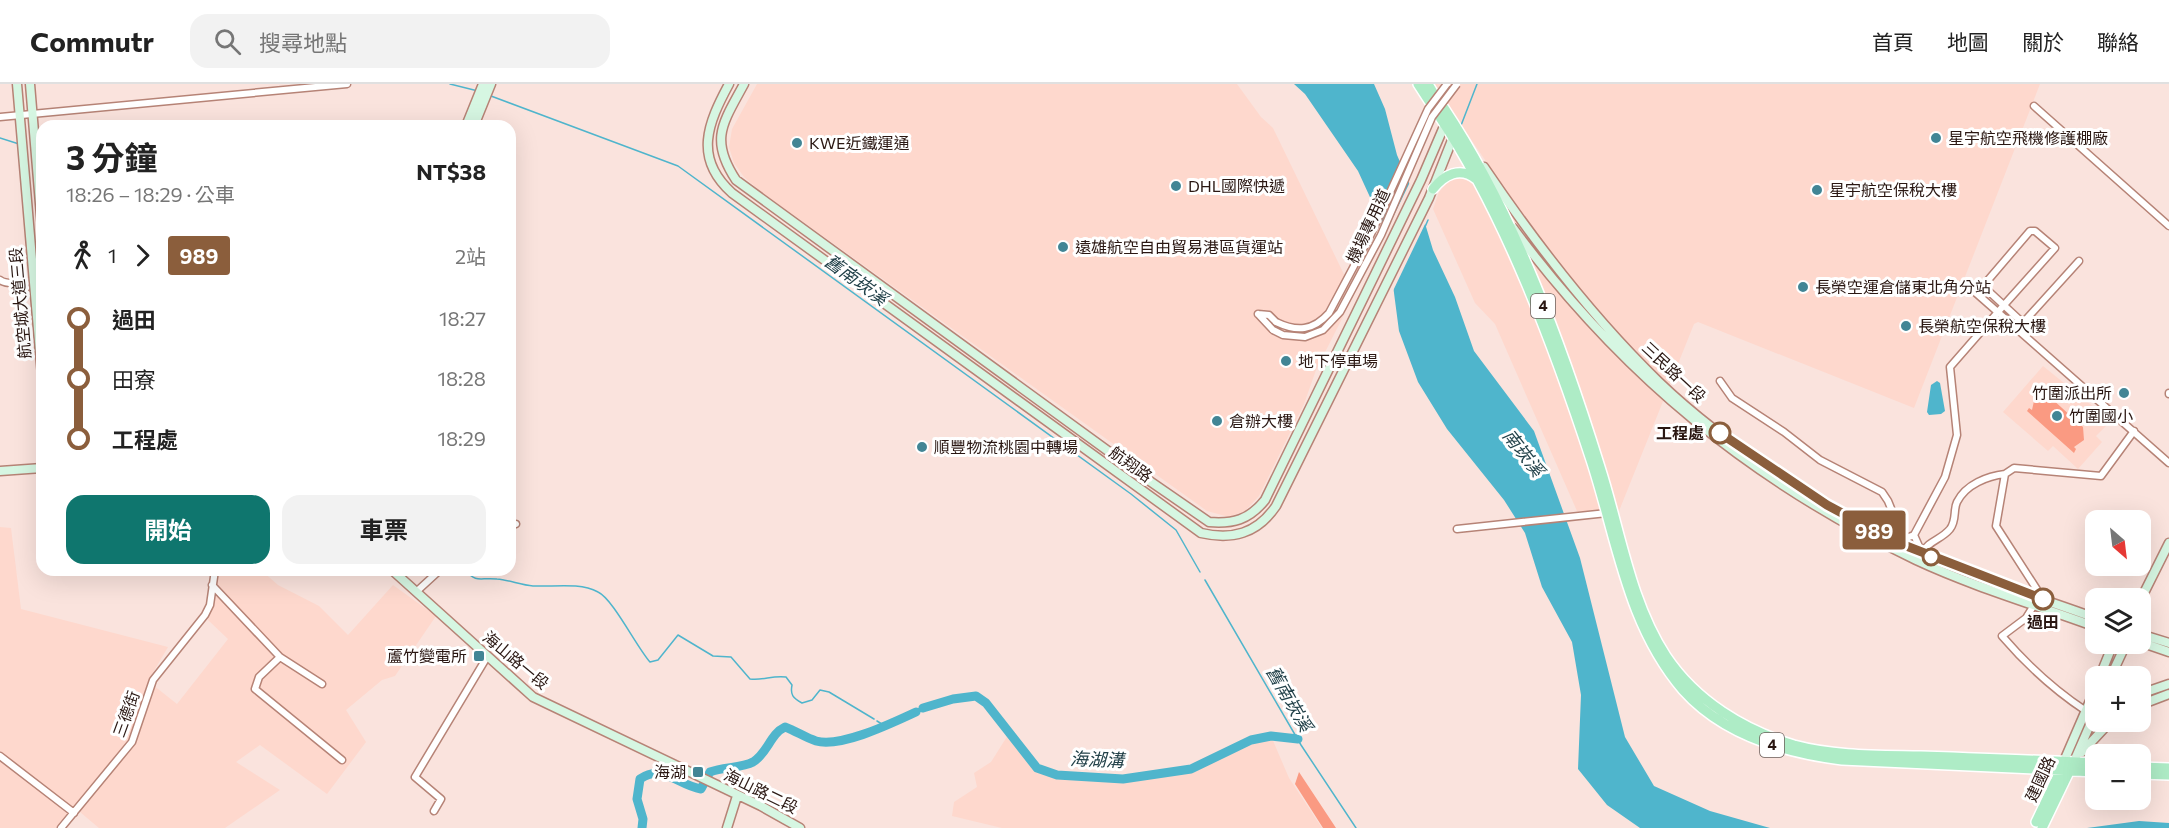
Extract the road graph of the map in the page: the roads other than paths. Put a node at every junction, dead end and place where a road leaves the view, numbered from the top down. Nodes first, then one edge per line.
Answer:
1 (17, 84) edge
2 (30, 84) edge
3 (347, 84) edge
4 (488, 84) edge
5 (729, 84) edge
6 (744, 84) edge
7 (1418, 84) edge
8 (1428, 84) edge
9 (1447, 84) edge
10 (1457, 84) edge
11 (2034, 106) dead end
12 (32, 114) junction
13 (18, 116) junction
14 (0, 117) edge
15 (1445, 117) joint
16 (469, 120) edge
17 (476, 120) edge
18 (1458, 137) junction
19 (36, 160) edge
20 (1478, 180) junction
21 (1431, 194) junction
22 (1501, 210) junction
23 (2169, 226) edge
24 (2079, 261) dead end
25 (0, 280) edge
26 (1983, 286) junction
27 (26, 288) dead end
28 (2004, 305) junction
29 (36, 311) edge
30 (1998, 312) junction
31 (2021, 325) junction
32 (1720, 381) dead end
33 (2134, 431) junction
34 (2169, 463) edge
35 (36, 468) edge
36 (0, 471) edge
37 (2005, 474) junction
38 (1607, 513) junction
39 (1457, 529) dead end
40 (1914, 535) junction
41 (1902, 542) junction
42 (2169, 543) edge
43 (1920, 557) junction
44 (214, 576) edge
45 (399, 576) edge
46 (434, 576) edge
47 (212, 585) junction
48 (2146, 588) edge
49 (417, 592) junction
50 (2043, 599) junction
51 (2034, 605) junction
52 (2085, 614) edge
53 (2085, 623) edge
54 (2151, 637) edge
55 (2169, 643) edge
56 (2151, 646) edge
57 (2169, 652) edge
58 (280, 657) junction
59 (487, 657) junction
60 (322, 684) dead end
61 (2169, 684) edge
62 (2151, 690) edge
63 (2169, 694) edge
64 (2151, 701) edge
65 (2085, 708) edge
66 (2085, 722) edge
67 (2086, 732) joint
68 (2099, 732) edge
69 (2070, 749) junction
70 (0, 756) edge
71 (342, 760) dead end
72 (2085, 765) edge
73 (2067, 766) junction
74 (2151, 767) edge
75 (2169, 768) edge
76 (2085, 770) edge
77 (2151, 775) edge
78 (2169, 776) edge
79 (705, 780) joint
80 (737, 796) junction
81 (434, 811) dead end
82 (74, 813) junction
83 (2041, 824) edge
84 (61, 828) edge
85 (728, 828) edge
86 (800, 828) edge

1 - 13 street, 航空城大道三段
2 - 12 street
3 - 12 street
4 - 16 street
4 - 17 street
5 - 21 street, 航翔路
6 - 15 street, 航翔路
7 - 8 main road
9 - 10 street, 機場專用道, bridge
11 - 23 street
12 - 13 street
12 - 19 street
13 - 14 street
13 - 29 street, 航空城大道三段
15 - 18 main road, 三民路一段 / 4
18 - 20 main road, 4
18 - 21 street, 航翔路
18 - 22 main road, 4
18 - 41 street, 三民路一段
20 - 21 main road
20 - 38 main road, 4
22 - 43 street, 三民路一段
22 - 73 main road, 4
24 - 31 street
25 - 27 street
26 - 28 street
26 - 28 street
26 - 30 street
28 - 30 street
28 - 31 street
30 - 31 street
30 - 40 street
31 - 33 street
32 - 41 street
33 - 34 street
33 - 37 street
35 - 36 street
37 - 43 street
37 - 50 street
38 - 39 street
38 - 73 main road, 4
40 - 41 street
40 - 43 street
41 - 43 street, 三民路一段
42 - 48 street
43 - 50 street, 三民路一段
43 - 51 street, 三民路一段
44 - 47 street, 三德街
45 - 49 street, 海山路一段
46 - 49 street
47 - 58 street
47 - 82 street, 三德街
49 - 59 street, 海山路一段
50 - 52 street, 三民路一段
51 - 53 street, 三民路一段
51 - 65 street
54 - 55 street
56 - 57 street
58 - 60 street
58 - 71 street
59 - 79 street, 海山路一段
59 - 81 street
61 - 62 street
63 - 64 street
66 - 69 street
67 - 69 street
67 - 73 street
68 - 73 street
69 - 73 street, 建國路
70 - 82 street
72 - 73 main road, 4
73 - 76 main road, 4
73 - 83 main road, 建國路
74 - 75 main road
77 - 78 main road
79 - 80 street, 海山路二段
80 - 85 street
80 - 86 street, 海山路二段
82 - 84 street, 三德街

